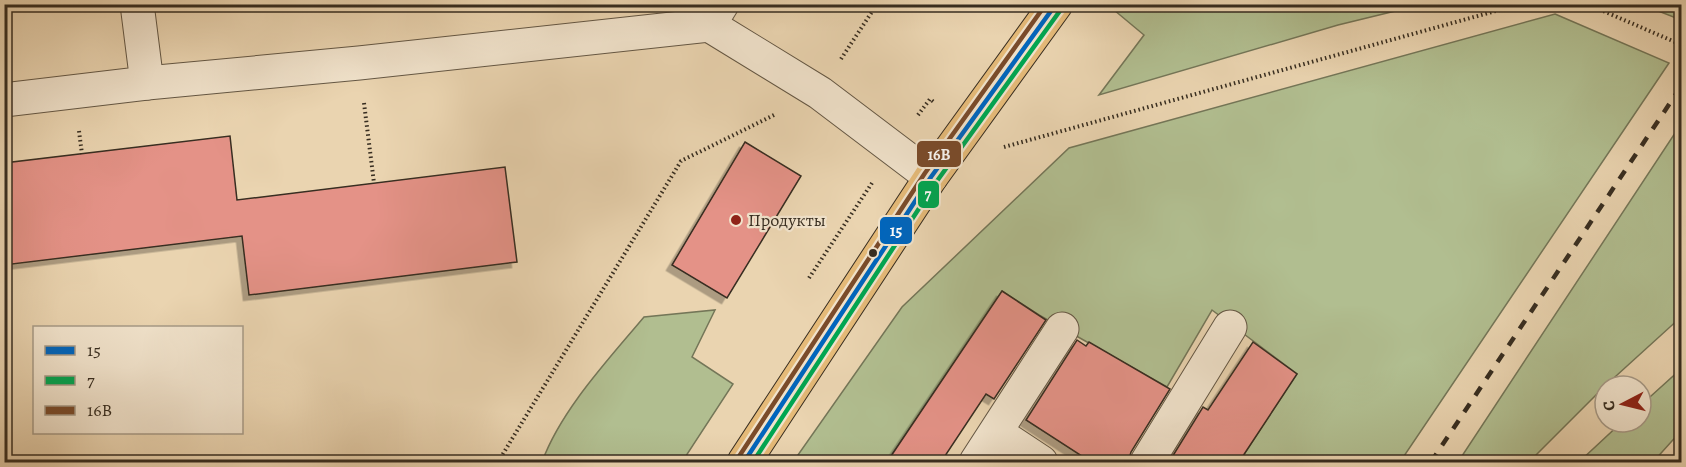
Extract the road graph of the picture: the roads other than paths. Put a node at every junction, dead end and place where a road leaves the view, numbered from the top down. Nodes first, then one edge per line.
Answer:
1 (137, 4) edge
2 (1056, 4) edge
3 (715, 15) edge
4 (147, 83) junction
5 (4, 100) edge
6 (931, 177) junction
7 (1230, 327) dead end
8 (1062, 328) dead end
9 (997, 433) junction
10 (744, 462) edge
11 (976, 462) edge
12 (1041, 462) edge
13 (1147, 462) edge

1 - 4 street
2 - 6 main road
3 - 4 street
3 - 6 street
4 - 5 street
6 - 10 main road
7 - 13 street
8 - 9 street
9 - 11 street
9 - 12 street

